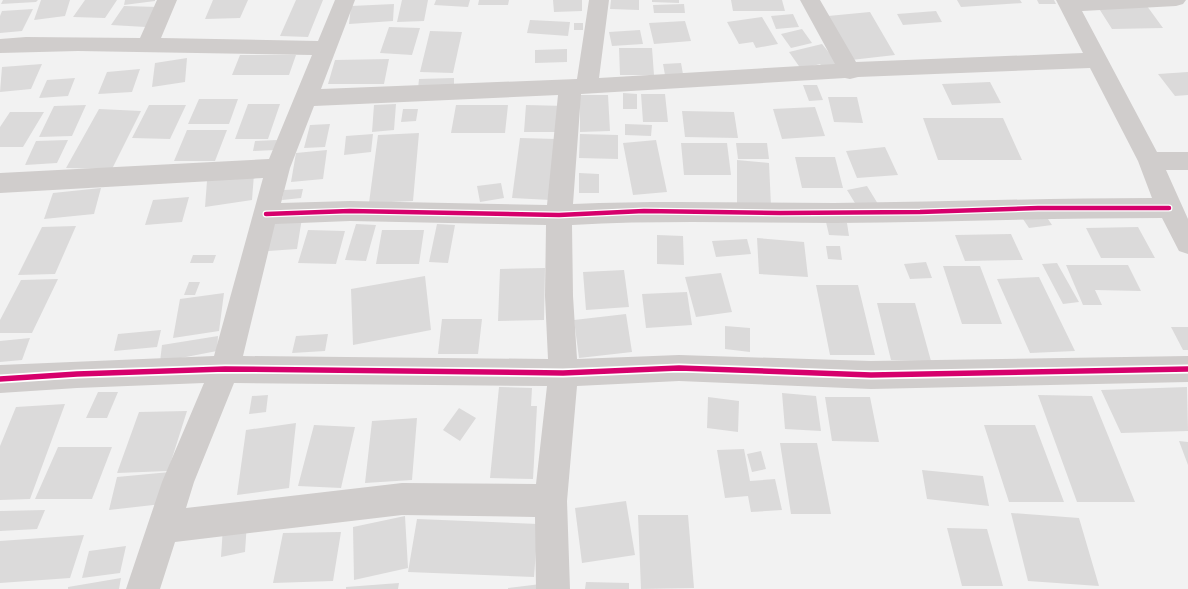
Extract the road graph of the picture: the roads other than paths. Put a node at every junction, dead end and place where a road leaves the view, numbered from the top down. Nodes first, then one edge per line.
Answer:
1 (167, 0) edge
2 (345, 0) edge
3 (599, 0) edge
4 (810, 0) edge
5 (1176, 0) edge
6 (1067, 2) edge
7 (148, 45) junction
8 (0, 46) edge
9 (327, 48) junction
10 (1099, 60) junction
11 (850, 72) junction
12 (579, 87) junction
13 (305, 98) junction
14 (1150, 161) junction
15 (1188, 161) edge
16 (278, 168) junction
17 (0, 183) edge
18 (1169, 208) junction
19 (266, 214) junction
20 (559, 215) junction
21 (1188, 244) edge
22 (225, 368) junction
23 (1188, 369) edge
24 (563, 373) junction
25 (0, 379) edge
26 (551, 501) junction
27 (163, 527) junction
28 (142, 589) edge
29 (553, 589) edge

1 - 7 street
2 - 9 street
3 - 12 street
4 - 11 street
5 - 6 street
6 - 10 street
7 - 8 street
7 - 9 street
9 - 13 street
10 - 11 street
10 - 14 street
11 - 12 street
12 - 13 street
12 - 20 street
13 - 16 street
14 - 15 street
14 - 18 street
16 - 17 street
16 - 19 street
18 - 20 street
18 - 21 street
19 - 20 street
19 - 22 street
20 - 24 street
22 - 24 street
22 - 25 street
22 - 27 street
23 - 24 street
24 - 26 street
26 - 27 street
26 - 29 street
27 - 28 street

